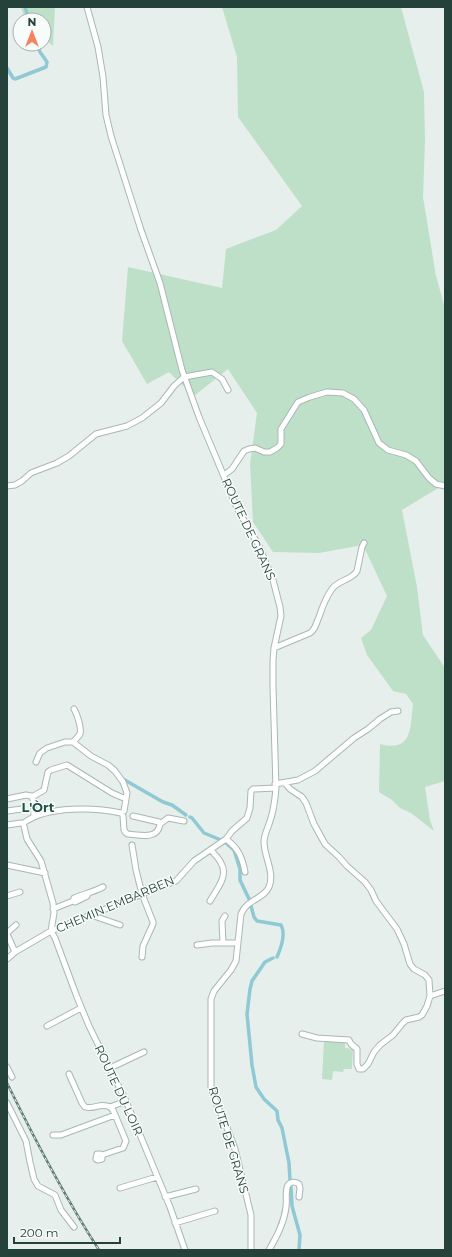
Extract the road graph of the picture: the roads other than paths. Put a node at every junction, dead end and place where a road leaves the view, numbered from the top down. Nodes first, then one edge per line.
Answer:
1 (87, 7) edge
2 (184, 377) junction
3 (228, 390) dead end
4 (224, 475) junction
5 (8, 486) edge
6 (445, 486) edge
7 (364, 543) dead end
8 (274, 648) junction
9 (74, 708) dead end
10 (398, 711) dead end
11 (74, 742) junction
12 (36, 762) dead end
13 (285, 783) junction
14 (276, 786) junction
15 (32, 797) junction
16 (7, 799) edge
17 (126, 799) junction
18 (22, 809) dead end
19 (7, 811) edge
20 (122, 813) junction
21 (34, 816) junction
22 (133, 816) dead end
23 (184, 821) dead end
24 (23, 823) junction
25 (160, 824) junction
26 (7, 825) edge
27 (226, 839) junction
28 (132, 845) dead end
29 (211, 850) junction
30 (7, 865) edge
31 (245, 872) dead end
32 (45, 873) junction
33 (103, 887) dead end
34 (20, 892) dead end
35 (142, 894) junction
36 (7, 896) edge
37 (210, 901) dead end
38 (54, 909) junction
39 (91, 915) junction
40 (225, 916) dead end
41 (16, 924) dead end
42 (120, 925) dead end
43 (51, 931) junction
44 (7, 934) edge
45 (223, 943) junction
46 (238, 943) junction
47 (197, 945) dead end
48 (15, 952) junction
49 (142, 957) dead end
50 (7, 959) edge
51 (445, 991) edge
52 (430, 996) junction
53 (81, 1008) junction
54 (47, 1026) dead end
55 (302, 1034) dead end
56 (144, 1052) dead end
57 (7, 1067) edge
58 (110, 1068) junction
59 (68, 1074) dead end
60 (12, 1077) dead end
61 (126, 1101) junction
62 (7, 1103) edge
63 (110, 1107) junction
64 (115, 1115) junction
65 (53, 1135) dead end
66 (102, 1155) dead end
67 (157, 1177) junction
68 (120, 1188) dead end
69 (196, 1189) dead end
70 (165, 1197) junction
71 (299, 1197) dead end
72 (215, 1211) dead end
73 (175, 1223) junction
74 (74, 1227) dead end
75 (185, 1250) edge
76 (251, 1250) edge
77 (269, 1250) edge

1 - 2 street, ROUTE DE GRANS
2 - 3 street
2 - 4 street, ROUTE DE GRANS
2 - 5 street
4 - 6 street
4 - 8 street, ROUTE DE GRANS
7 - 8 street
8 - 14 street, ROUTE DE GRANS
9 - 11 street
10 - 13 street
11 - 12 street
11 - 17 street
13 - 14 street
13 - 52 street
14 - 27 street, CHEMIN EMBARBEN
14 - 46 street, ROUTE DE GRANS
15 - 16 street
15 - 17 street
15 - 21 street
17 - 20 street
18 - 19 street
20 - 21 street
20 - 25 street
21 - 24 street
22 - 25 street
23 - 25 street
24 - 26 street
24 - 32 street
27 - 29 street, CHEMIN EMBARBEN
27 - 31 street
28 - 35 street
29 - 35 street, CHEMIN EMBARBEN
29 - 37 street
30 - 32 street
32 - 38 street
33 - 38 street
34 - 36 street
35 - 39 street, CHEMIN EMBARBEN
35 - 49 street
38 - 43 street
39 - 42 street
39 - 43 street, CHEMIN EMBARBEN
40 - 45 street
41 - 44 street
43 - 48 street, CHEMIN EMBARBEN
43 - 53 street, ROUTE DU LOIR
44 - 48 street
45 - 46 street
45 - 47 street
46 - 76 street, ROUTE DE GRANS
48 - 50 street, CHEMIN EMBARBEN
51 - 52 street
52 - 55 street
53 - 54 street
53 - 58 street, ROUTE DU LOIR
56 - 58 street
57 - 60 street
58 - 61 street, ROUTE DU LOIR
59 - 63 street
61 - 63 street
61 - 67 street, ROUTE DU LOIR
62 - 74 street
63 - 64 street
64 - 65 street
64 - 66 street
67 - 68 street
67 - 70 street, ROUTE DU LOIR
69 - 70 street
70 - 73 street, ROUTE DU LOIR
71 - 77 street
72 - 73 street
73 - 75 street, ROUTE DU LOIR

